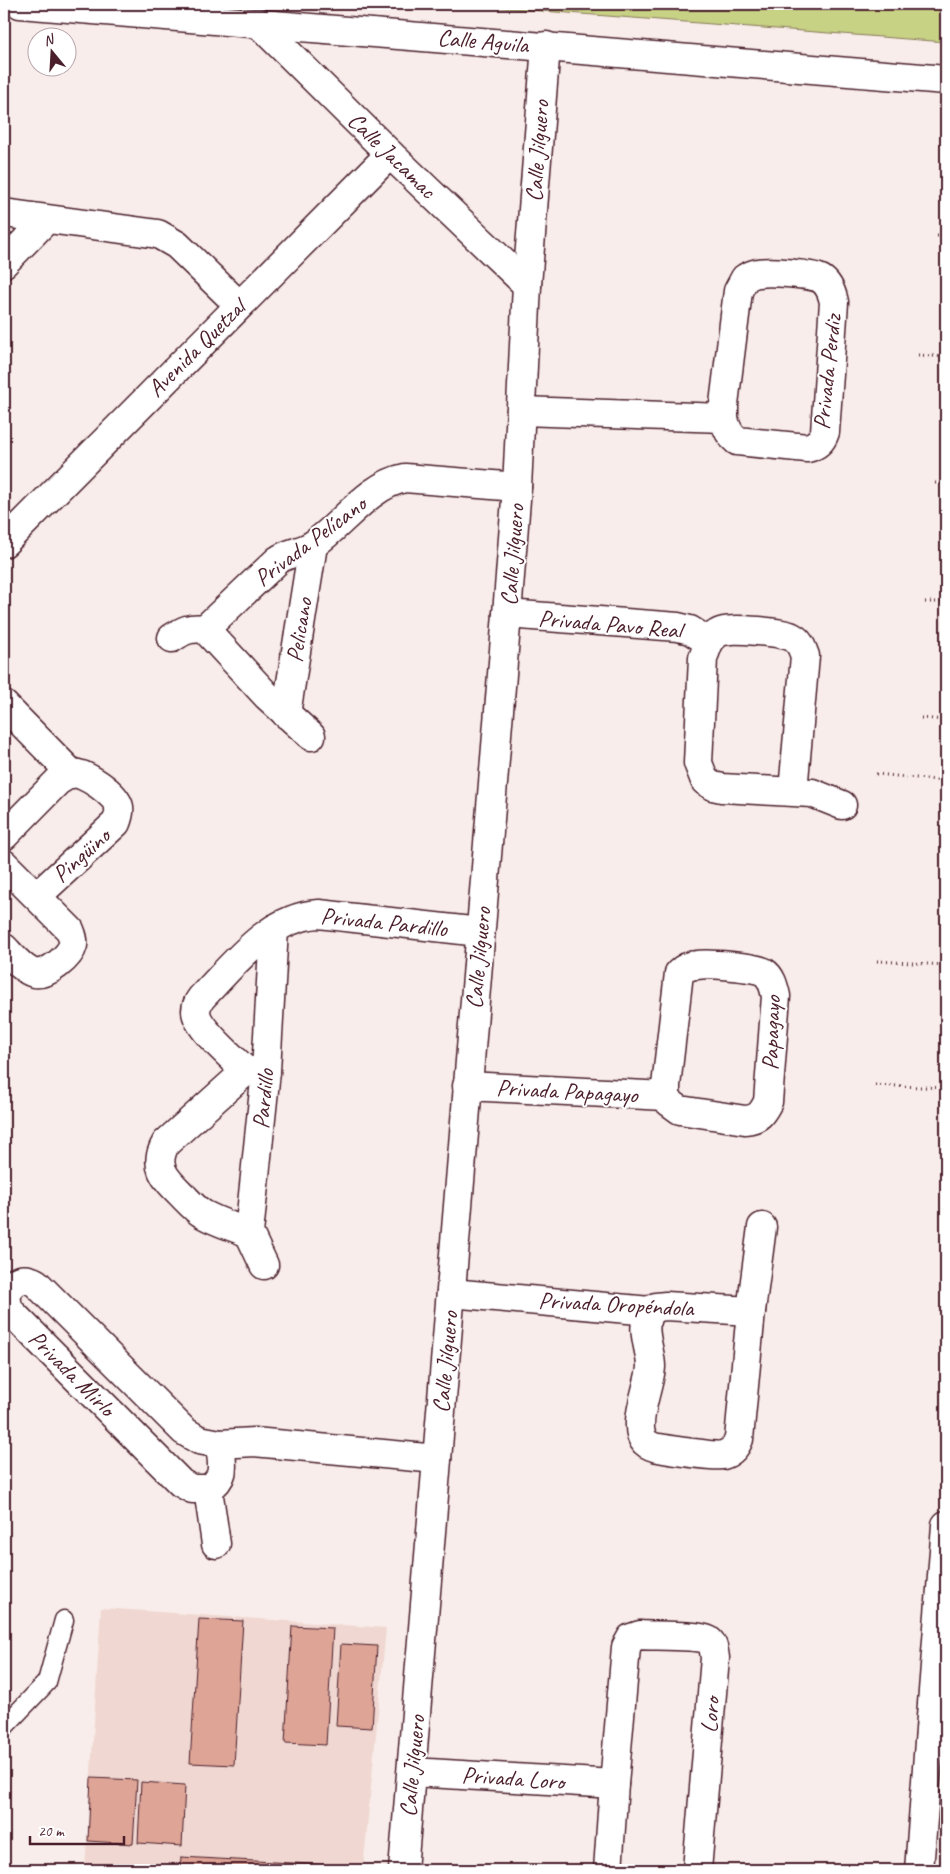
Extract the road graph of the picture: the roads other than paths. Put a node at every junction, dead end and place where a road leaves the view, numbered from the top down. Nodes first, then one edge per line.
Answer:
1 (20, 4) edge
2 (258, 23) junction
3 (546, 46) junction
4 (946, 80) edge
5 (390, 154) junction
6 (4, 213) edge
7 (46, 220) junction
8 (4, 263) edge
9 (527, 285) junction
10 (239, 305) junction
11 (521, 411) junction
12 (724, 418) junction
13 (516, 487) junction
14 (4, 543) edge
15 (313, 545) junction
16 (507, 614) junction
17 (204, 629) junction
18 (172, 638) dead end
19 (709, 642) junction
20 (4, 705) edge
21 (286, 714) junction
22 (311, 736) dead end
23 (71, 772) junction
24 (793, 791) junction
25 (842, 804) dead end
26 (4, 836) edge
27 (4, 864) edge
28 (37, 896) junction
29 (274, 929) junction
30 (480, 932) junction
31 (4, 948) edge
32 (683, 968) joint
33 (256, 1071) junction
34 (467, 1086) junction
35 (666, 1096) junction
36 (760, 1116) joint
37 (762, 1226) dead end
38 (249, 1233) junction
39 (264, 1265) dead end
40 (451, 1292) junction
41 (650, 1311) junction
42 (751, 1311) junction
43 (220, 1444) junction
44 (437, 1459) junction
45 (208, 1490) junction
46 (946, 1525) edge
47 (216, 1544) dead end
48 (64, 1620) dead end
49 (4, 1727) edge
50 (412, 1772) junction
51 (614, 1784) junction
52 (404, 1870) edge
53 (608, 1870) edge
54 (697, 1870) edge
55 (919, 1870) edge

1 - 2 street, Calle Aguila
2 - 3 street, Calle Aguila
2 - 5 street, Calle Jacamac
3 - 4 street, Calle Aguila
3 - 9 street, Calle Jilguero
5 - 9 street, Calle Jacamac
5 - 10 street, Avenida Quetzal
6 - 7 street
7 - 8 street
7 - 10 street
9 - 11 street, Calle Jilguero
10 - 14 street, Avenida Quetzal
11 - 12 street
11 - 13 street, Calle Jilguero
12 - 12 street, Privada Perdiz
13 - 15 street, Privada Pelícano
13 - 16 street, Calle Jilguero
15 - 17 street, Privada Pelícano
15 - 21 street, Pelicano
16 - 19 street, Privada Pavo Real
16 - 30 street, Calle Jilguero
17 - 18 street
17 - 21 street, Pelicano
19 - 24 street, Privada Pavo Real
19 - 24 street, Privada Pavo Real
20 - 23 street
21 - 22 street, Pelicano
23 - 26 street
23 - 28 street, Pingüino
24 - 25 street, Privada Pavo Real
27 - 28 street
28 - 31 street
29 - 30 street, Privada Pardillo
29 - 33 street, Pardillo
29 - 33 street, Privada Pardillo
30 - 34 street, Calle Jilguero
32 - 35 street, Privada Papagayo
32 - 36 street, Papagayo
33 - 38 street, Pardillo
33 - 38 street
34 - 35 street, Privada Papagayo
34 - 40 street, Calle Jilguero
35 - 36 street, Privada Papagayo
37 - 42 street
38 - 39 street
40 - 41 street, Privada Oropéndola
40 - 44 street, Calle Jilguero
41 - 42 street, Privada Oropéndola
41 - 42 street
43 - 44 street, Privada Mirlo
43 - 45 street
43 - 45 street, Privada Mirlo
44 - 50 street, Calle Jilguero
45 - 47 street
46 - 55 street
48 - 49 lane
50 - 51 street, Privada Loro
50 - 52 street, Calle Jilguero
51 - 53 street
51 - 54 street, Loro

